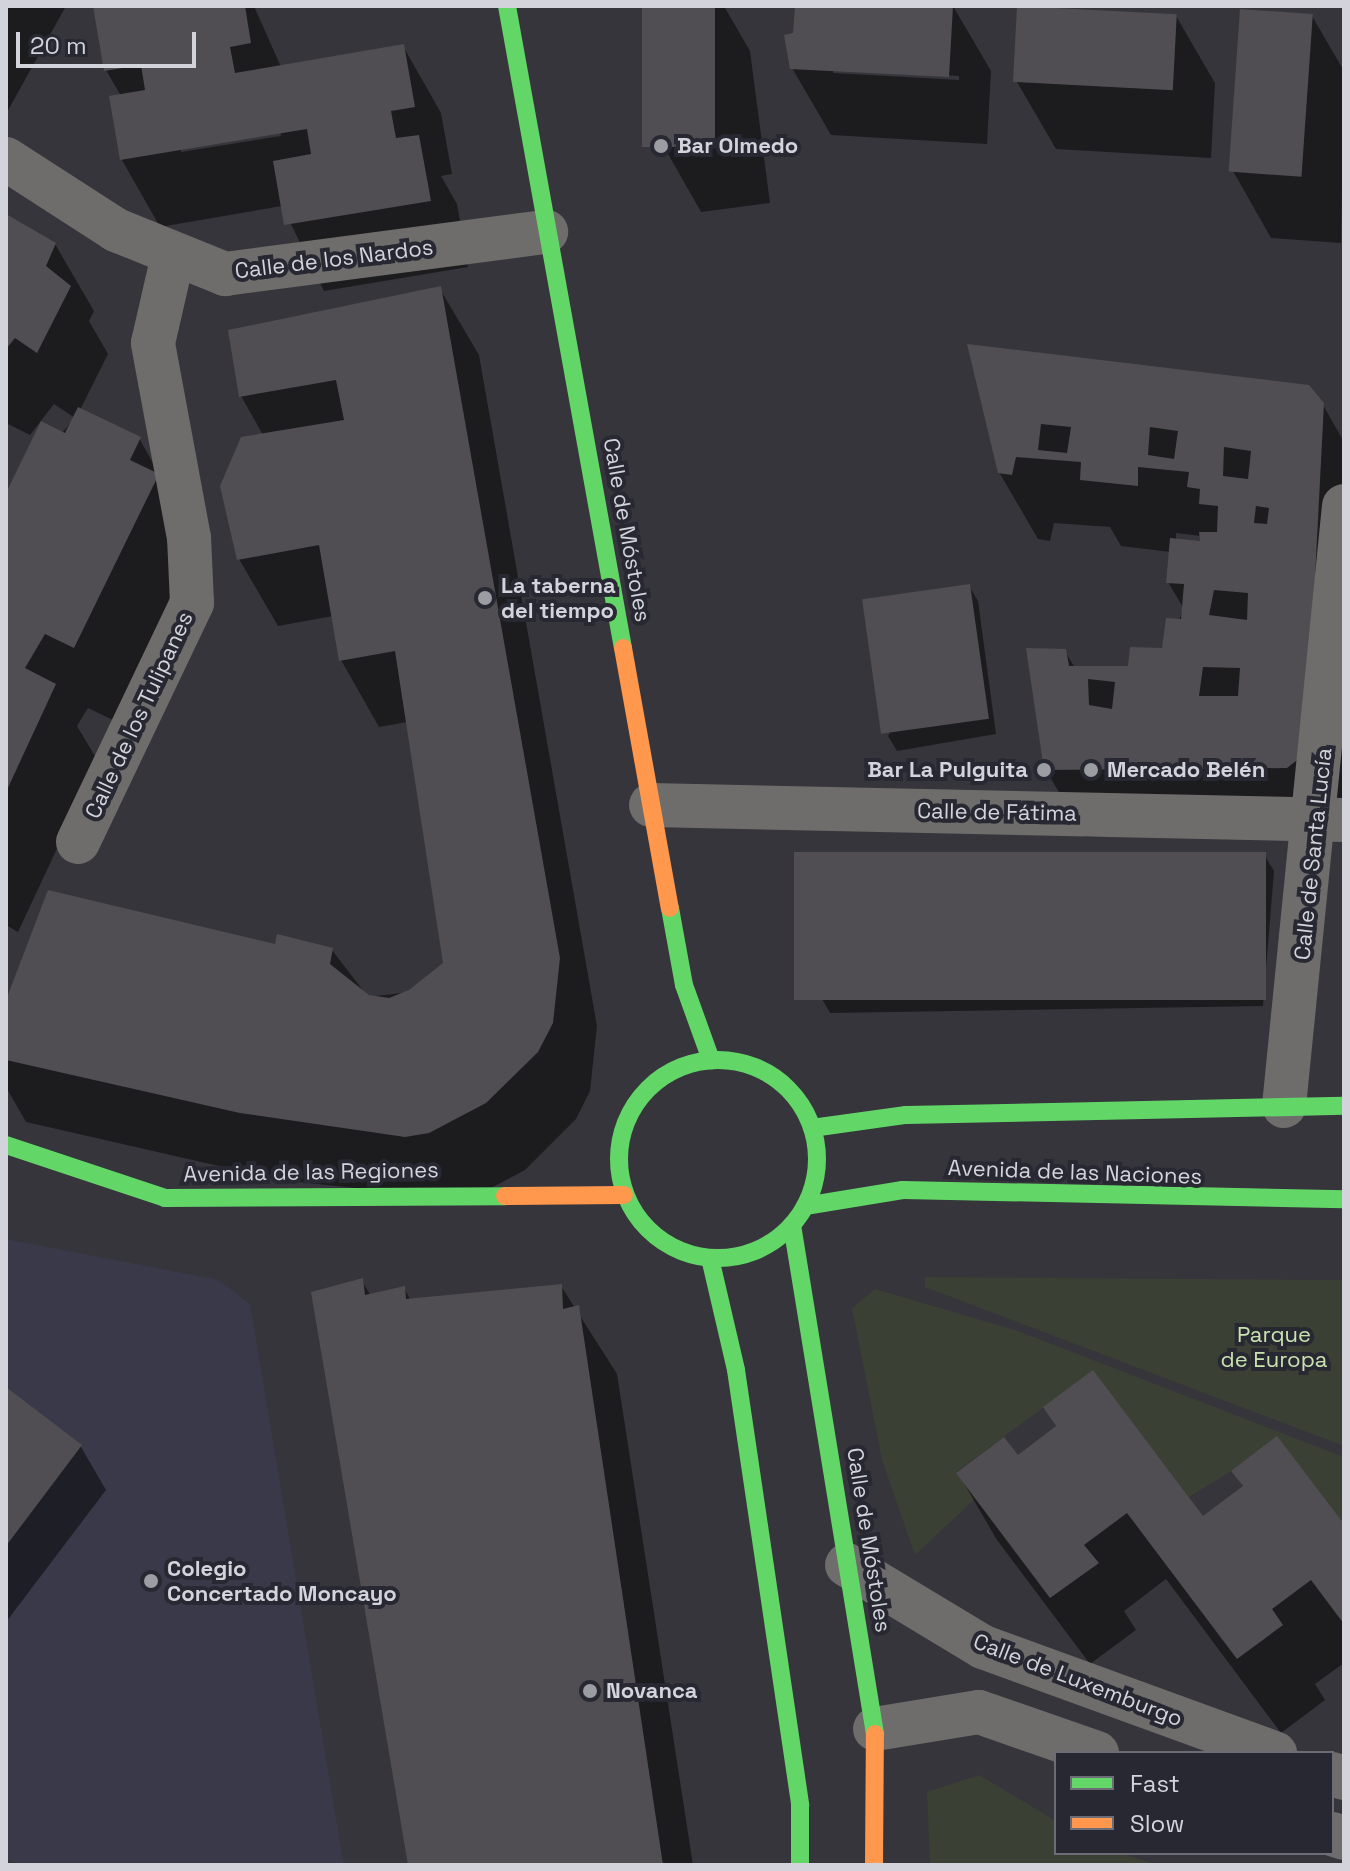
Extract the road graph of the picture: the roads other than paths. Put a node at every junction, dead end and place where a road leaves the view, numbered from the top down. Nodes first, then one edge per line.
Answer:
1 (507, 6) edge
2 (6, 159) edge
3 (546, 232) junction
4 (173, 256) junction
5 (1344, 506) edge
6 (651, 805) junction
7 (1330, 820) edge
8 (78, 842) dead end
9 (711, 1060) junction
10 (1284, 1106) junction
11 (1344, 1106) edge
12 (812, 1128) junction
13 (6, 1145) edge
14 (624, 1195) junction
15 (1344, 1199) edge
16 (805, 1206) junction
17 (792, 1225) junction
18 (710, 1258) junction
19 (847, 1565) junction
20 (875, 1729) junction
21 (1091, 1751) edge
22 (1269, 1751) edge
23 (800, 1865) edge
24 (874, 1865) edge

1 - 3 main road, Calle de Móstoles
2 - 4 street, Calle de los Nardos
3 - 4 street, Calle de los Nardos
3 - 6 main road, Calle de Móstoles
4 - 8 street, Calle de los Tulipanes
5 - 7 street, Calle de Santa Lucía
6 - 7 street, Calle de Fátima
6 - 9 main road, Calle de Móstoles
7 - 10 street, Calle de Santa Lucía
9 - 12 main road
9 - 14 main road
10 - 11 main road
10 - 12 main road
12 - 16 main road
13 - 14 main road, Avenida de las Regiones
14 - 18 main road
15 - 16 main road, Avenida de las Naciones
16 - 17 main road
17 - 18 main road
17 - 19 main road, Calle de Móstoles
18 - 23 main road
19 - 20 main road, Calle de Móstoles
19 - 22 street, Calle de Luxemburgo
20 - 21 street
20 - 24 main road, Calle de Móstoles

